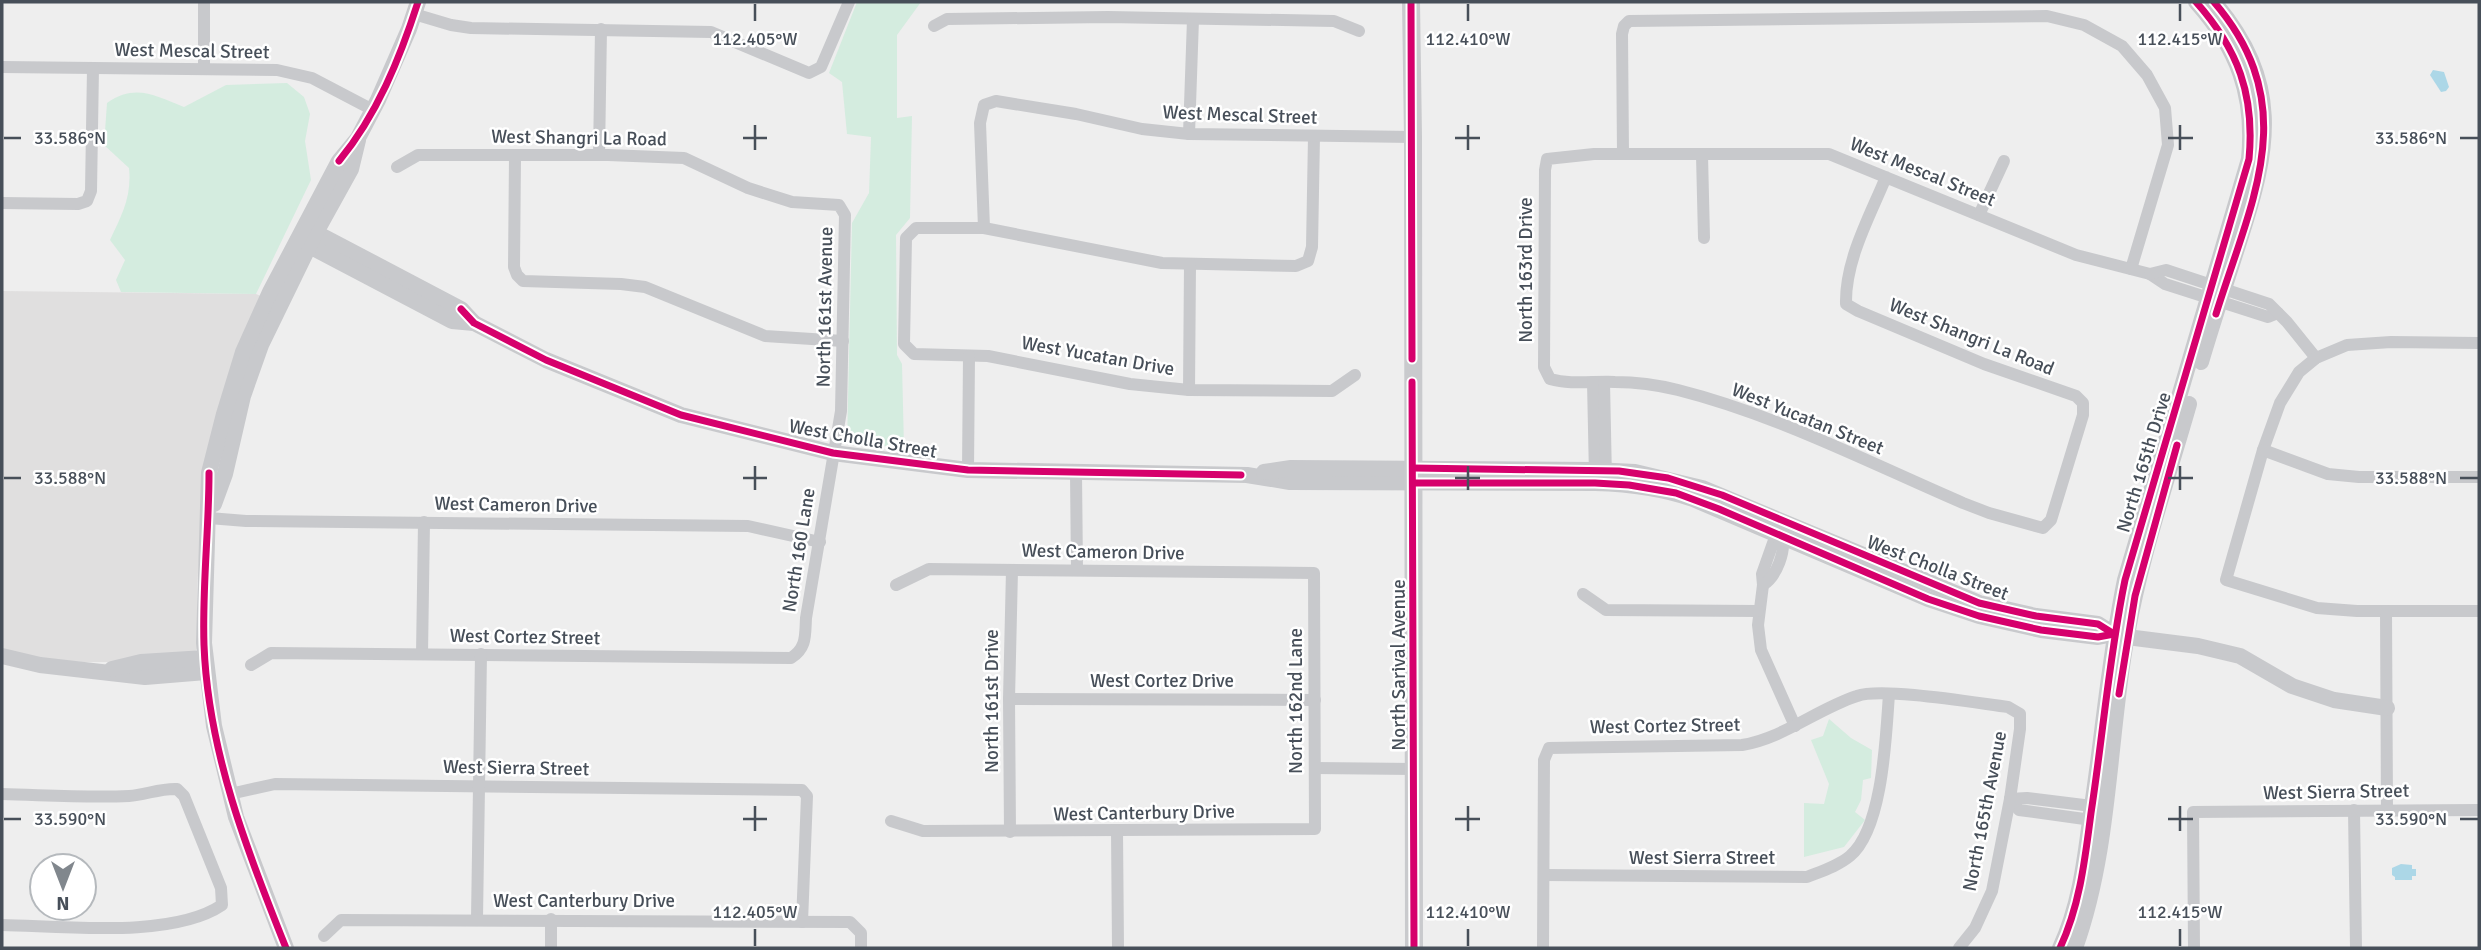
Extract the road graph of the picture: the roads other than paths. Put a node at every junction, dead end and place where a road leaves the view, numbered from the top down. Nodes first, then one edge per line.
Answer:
1 (204, 2) edge
2 (849, 2) edge
3 (1108, 2) edge
4 (1410, 2) edge
5 (2196, 2) edge
6 (2214, 2) edge
7 (416, 8) edge
8 (1108, 17) junction
9 (1193, 19) junction
10 (934, 26) dead end
11 (601, 29) junction
12 (1359, 31) dead end
13 (2, 66) edge
14 (93, 68) junction
15 (204, 69) junction
16 (373, 110) junction
17 (1189, 134) junction
18 (1314, 136) junction
19 (1413, 136) junction
20 (1623, 154) junction
21 (599, 155) junction
22 (1702, 155) junction
23 (515, 156) junction
24 (1547, 159) joint
25 (2004, 161) dead end
26 (397, 167) dead end
27 (1886, 177) junction
28 (2, 203) edge
29 (839, 205) joint
30 (1979, 215) junction
31 (984, 228) junction
32 (307, 237) junction
33 (1704, 238) dead end
34 (1190, 264) junction
35 (2131, 269) junction
36 (2216, 293) junction
37 (843, 341) junction
38 (2479, 343) edge
39 (970, 356) junction
40 (2316, 358) junction
41 (1355, 375) dead end
42 (1550, 379) joint
43 (1599, 382) junction
44 (1189, 390) junction
45 (2263, 450) junction
46 (832, 453) junction
47 (968, 470) junction
48 (1076, 472) junction
49 (1413, 476) junction
50 (1600, 477) junction
51 (2479, 477) edge
52 (209, 518) junction
53 (424, 522) junction
54 (2043, 528) joint
55 (1785, 530) junction
56 (820, 542) junction
57 (1012, 570) junction
58 (1077, 570) junction
59 (1314, 573) joint
60 (896, 585) dead end
61 (1583, 594) dead end
62 (1758, 611) junction
63 (2386, 611) junction
64 (2479, 611) edge
65 (2120, 635) junction
66 (801, 652) joint
67 (422, 654) junction
68 (481, 654) junction
69 (2, 656) edge
70 (206, 665) junction
71 (251, 665) dead end
72 (1889, 694) junction
73 (1009, 699) junction
74 (1315, 700) junction
75 (2387, 708) junction
76 (2020, 714) joint
77 (1795, 726) junction
78 (1315, 768) junction
79 (1414, 769) junction
80 (479, 785) junction
81 (2, 794) edge
82 (230, 794) junction
83 (2010, 799) junction
84 (2354, 810) junction
85 (2387, 810) junction
86 (2479, 810) edge
87 (2098, 814) junction
88 (891, 821) dead end
89 (1315, 829) joint
90 (1117, 831) junction
91 (1010, 832) junction
92 (1544, 875) junction
93 (477, 919) junction
94 (551, 919) junction
95 (802, 922) junction
96 (2, 925) edge
97 (324, 936) dead end
98 (286, 948) edge
99 (551, 948) edge
100 (861, 948) edge
101 (1118, 948) edge
102 (1414, 948) edge
103 (1543, 948) edge
104 (1959, 948) edge
105 (2060, 948) edge
106 (2075, 948) edge
107 (2194, 948) edge
108 (2356, 948) edge

1 - 15 street
2 - 11 street
3 - 8 street
4 - 19 main road, North Sarival Avenue
5 - 36 street, North 165th Drive
6 - 36 street, North 165th Drive
7 - 11 street
7 - 16 street
8 - 9 street
8 - 10 street
9 - 12 street
9 - 17 street
11 - 21 street
13 - 14 street, West Mescal Street
14 - 15 street, West Mescal Street
14 - 28 street
15 - 16 street, West Mescal Street
16 - 32 street
17 - 18 street, West Mescal Street
17 - 31 street, West Mescal Street
18 - 19 street, West Mescal Street
18 - 34 street
19 - 49 main road, North Sarival Avenue
20 - 22 street, West Mescal Street
20 - 24 street, West Mescal Street
20 - 35 street
21 - 23 street, West Shangri La Road
21 - 29 street, West Shangri La Road
22 - 27 street, West Mescal Street
22 - 33 street
23 - 26 street, West Shangri La Road
23 - 37 street
24 - 42 street, North 163rd Drive
25 - 30 street
27 - 30 street, West Mescal Street
27 - 54 street, West Shangri La Road
29 - 37 street, North 161st Avenue
30 - 35 street, West Mescal Street
31 - 34 street
31 - 39 street, West Yucatan Drive
32 - 46 street, West Cholla Street
32 - 52 street
34 - 44 street
35 - 36 street, West Mescal Street
36 - 40 street, West Mescal Street
36 - 65 street, North 165th Drive
37 - 46 street, North 161st Avenue
38 - 40 street
39 - 44 street, West Yucatan Drive
39 - 47 street
40 - 45 street
41 - 44 street, West Yucatan Drive
42 - 43 street, West Yucatan Street
43 - 50 street
43 - 54 street, West Yucatan Street
45 - 51 street
45 - 63 street
46 - 47 street, West Cholla Street
46 - 56 street, North 160 Lane
47 - 48 street, West Cholla Street
48 - 49 street, West Cholla Street
48 - 58 street
49 - 50 street, West Cholla Street
49 - 79 main road, North Sarival Avenue
50 - 55 street, West Cholla Street
52 - 53 street, West Cameron Drive
52 - 70 street
53 - 56 street, West Cameron Drive
53 - 67 street
55 - 62 street
55 - 65 street, West Cholla Street
56 - 66 street, North 160 Lane
57 - 58 street, West Cameron Drive
57 - 60 street, West Cameron Drive
57 - 73 street, North 161st Drive
58 - 59 street, West Cameron Drive
59 - 74 street, North 162nd Lane
61 - 62 street
62 - 77 street
63 - 64 street
63 - 75 street
65 - 75 street, West Cholla Street
65 - 87 street, North 165th Drive
66 - 68 street, West Cortez Street
67 - 68 street, West Cortez Street
67 - 71 street, West Cortez Street
68 - 80 street
69 - 70 street
70 - 82 street
72 - 76 street, West Cortez Street
72 - 77 street, West Cortez Street
72 - 92 street, West Sierra Street
73 - 74 street, West Cortez Drive
73 - 91 street, North 161st Drive
74 - 78 street, North 162nd Lane
75 - 85 street
76 - 83 street, North 165th Avenue
77 - 92 street, West Cortez Street
78 - 79 street
78 - 89 street, North 162nd Lane
79 - 102 main road, North Sarival Avenue
80 - 82 street, West Sierra Street
80 - 93 street
80 - 95 street, West Sierra Street
81 - 96 street
82 - 98 street
83 - 87 street
83 - 104 street, North 165th Avenue
84 - 85 street, West Sierra Street
84 - 107 street, West Sierra Street
84 - 108 street
85 - 86 street, West Sierra Street
87 - 105 street, North 165th Drive
87 - 106 street
88 - 91 street, West Canterbury Drive
89 - 90 street, West Canterbury Drive
90 - 91 street, West Canterbury Drive
90 - 101 street
92 - 103 street
93 - 94 street, West Canterbury Drive
93 - 97 street, West Canterbury Drive
94 - 95 street, West Canterbury Drive
94 - 99 street
95 - 100 street, West Canterbury Drive

